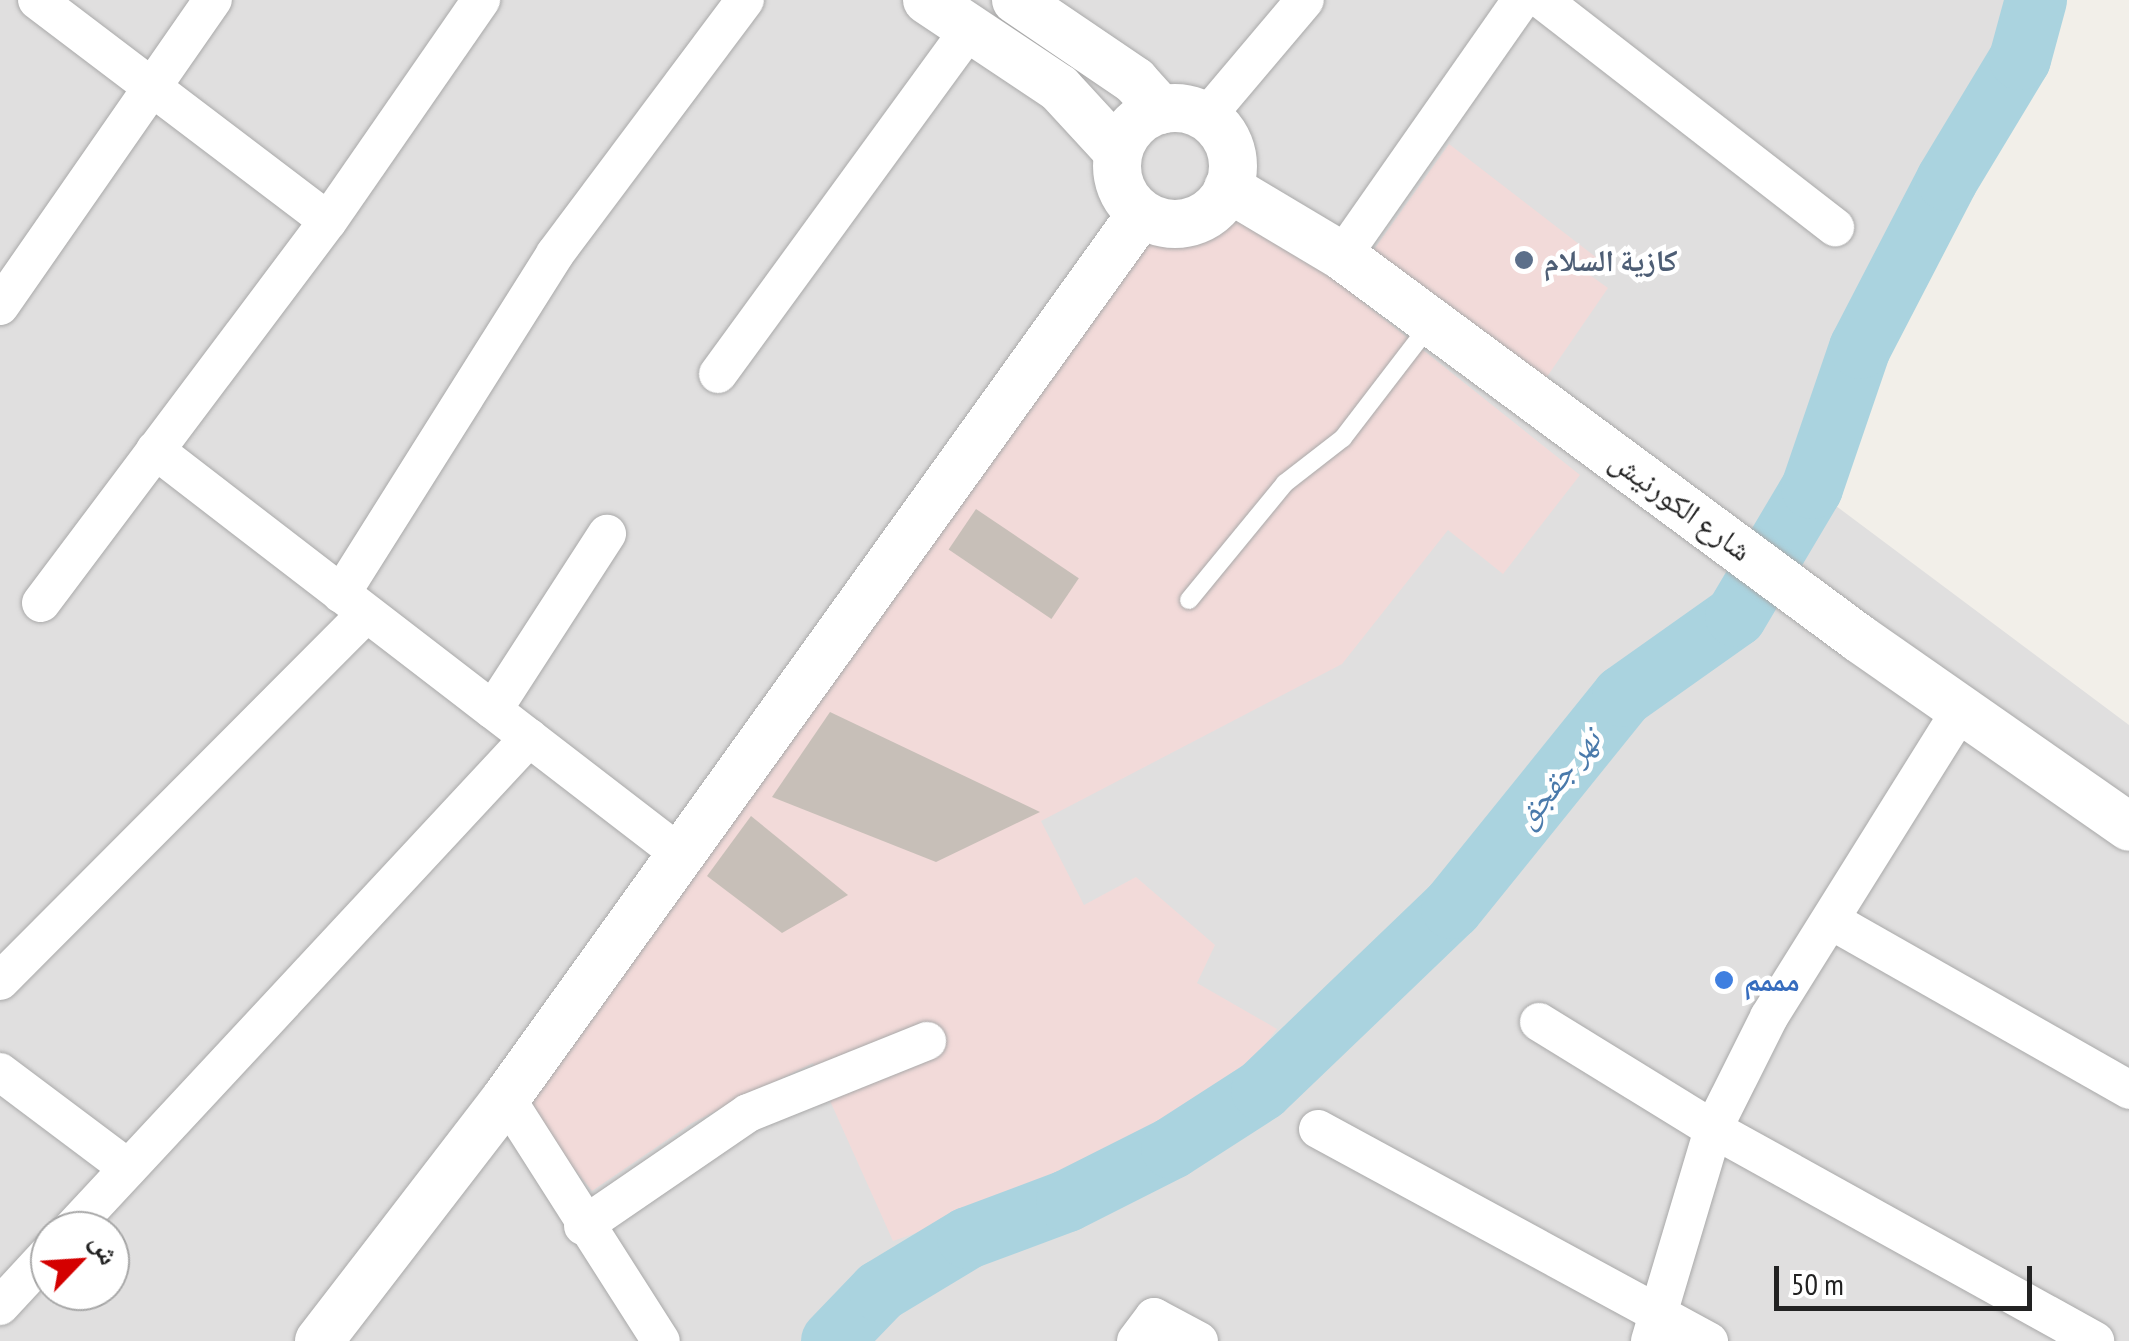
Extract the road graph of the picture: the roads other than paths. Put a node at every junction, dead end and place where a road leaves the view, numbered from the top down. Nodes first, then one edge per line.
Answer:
1 (37, 0) edge
2 (212, 0) edge
3 (481, 0) edge
4 (745, 0) edge
5 (927, 0) edge
6 (1305, 0) edge
7 (1520, 0) edge
8 (1542, 0) edge
9 (1023, 2) edge
10 (969, 30) junction
11 (153, 89) junction
12 (1183, 113) junction
13 (1118, 152) junction
14 (1228, 188) junction
15 (1141, 214) junction
16 (328, 221) junction
17 (1835, 227) dead end
18 (1342, 256) junction
19 (0, 306) edge
20 (1432, 322) junction
21 (718, 374) dead end
22 (155, 450) junction
23 (607, 534) dead end
24 (1189, 600) dead end
25 (42, 603) dead end
26 (354, 604) junction
27 (493, 710) junction
28 (1961, 710) junction
29 (530, 738) junction
30 (2129, 827) edge
31 (680, 854) junction
32 (1832, 922) junction
33 (0, 980) edge
34 (1539, 1022) dead end
35 (926, 1041) dead end
36 (0, 1072) edge
37 (2129, 1090) edge
38 (506, 1098) junction
39 (1318, 1128) dead end
40 (1713, 1129) junction
41 (128, 1168) junction
42 (88, 1211) edge
43 (583, 1226) junction
44 (30, 1274) edge
45 (0, 1306) edge
46 (1655, 1326) edge
47 (319, 1341) edge
48 (661, 1341) edge
49 (1136, 1341) edge
50 (1199, 1341) edge
51 (1709, 1341) edge
52 (2096, 1341) edge

1 - 11 street
2 - 11 street
3 - 16 street
4 - 26 street
5 - 10 street
6 - 12 street
7 - 18 street
8 - 17 street
9 - 12 street
10 - 13 street
10 - 21 street
11 - 16 street
11 - 19 street
12 - 13 street
12 - 14 street
13 - 15 street
14 - 15 street
14 - 18 street, شارع الكورنيش
15 - 31 street
16 - 22 street
18 - 20 street, شارع الكورنيش
20 - 24 lane
20 - 28 street, شارع الكورنيش
22 - 25 street
22 - 26 street
23 - 27 street
26 - 27 street
26 - 33 street
27 - 29 street
28 - 30 street, شارع الكورنيش
28 - 32 street
29 - 31 street
29 - 41 street
31 - 38 street
32 - 37 street
32 - 40 street
34 - 40 street
35 - 43 street
36 - 41 street
38 - 43 street
38 - 47 street
39 - 46 street
40 - 46 street
40 - 52 street
41 - 42 street
43 - 48 street
44 - 45 street
46 - 51 street
49 - 50 street

